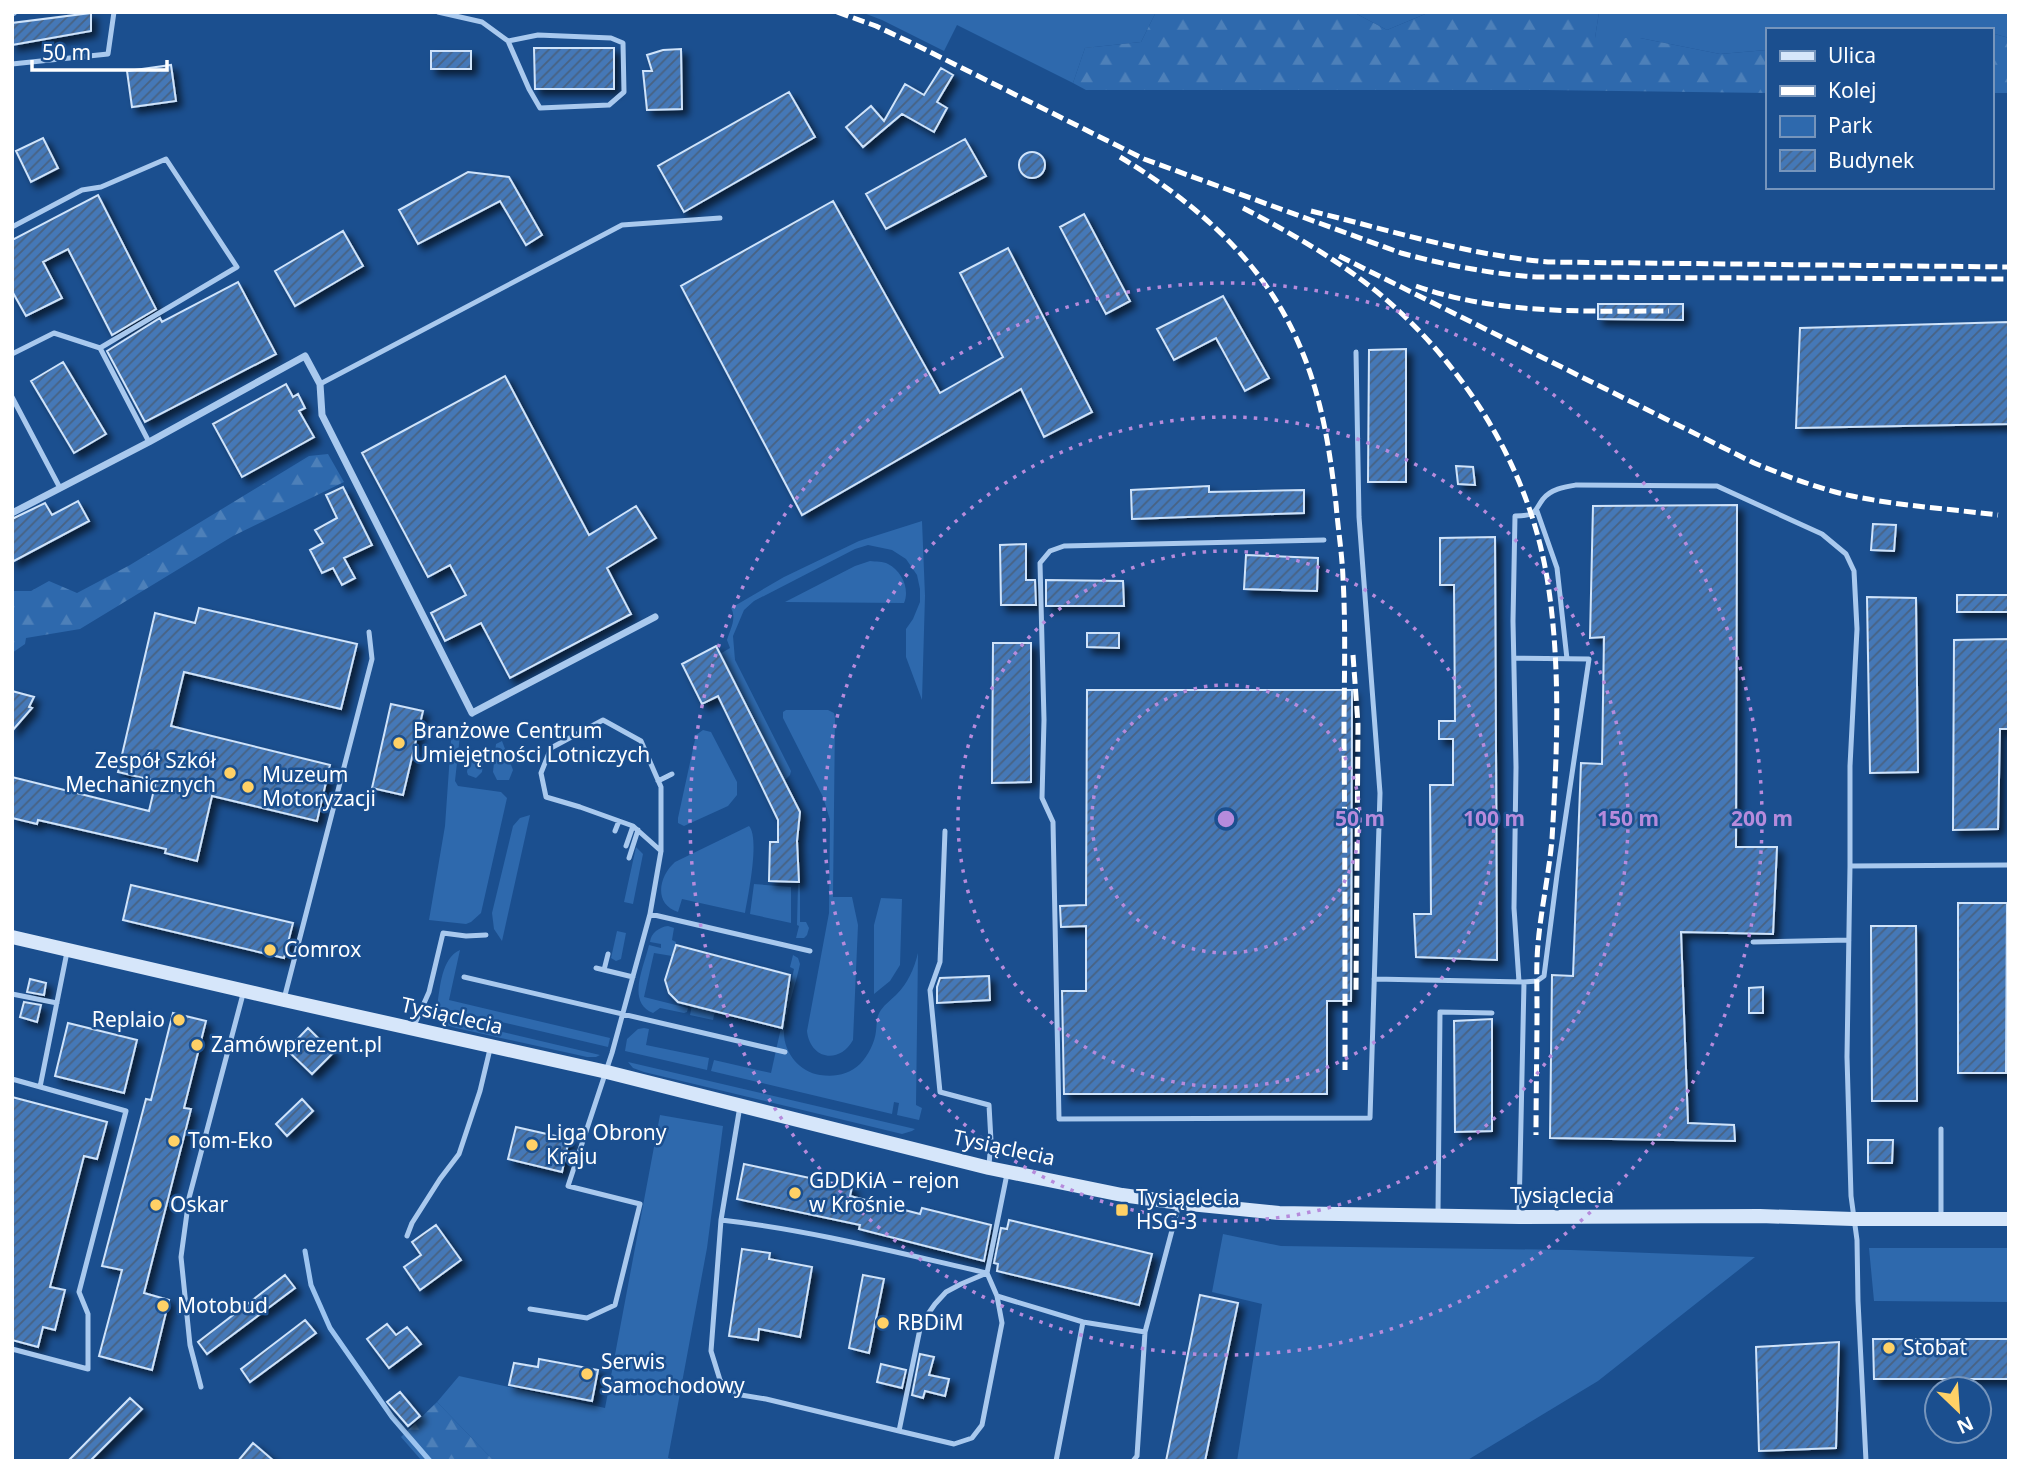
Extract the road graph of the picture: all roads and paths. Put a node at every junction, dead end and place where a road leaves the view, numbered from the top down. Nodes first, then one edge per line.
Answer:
1 (114, 12) edge
2 (438, 12) edge
3 (508, 41) junction
4 (12, 64) edge
5 (720, 218) dead end
6 (12, 227) edge
7 (100, 348) junction
8 (1356, 352) dead end
9 (12, 354) edge
10 (320, 384) junction
11 (12, 397) edge
12 (149, 442) junction
13 (60, 488) junction
14 (1537, 510) junction
15 (12, 513) edge
16 (1324, 540) dead end
17 (655, 617) dead end
18 (369, 632) dead end
19 (1514, 658) junction
20 (1567, 659) junction
21 (672, 775) dead end
22 (658, 781) junction
23 (619, 821) junction
24 (635, 828) junction
25 (615, 831) dead end
26 (945, 831) dead end
27 (626, 846) dead end
28 (661, 851) junction
29 (629, 858) dead end
30 (2009, 865) edge
31 (1850, 866) junction
32 (650, 914) junction
33 (486, 934) dead end
34 (12, 937) edge
35 (1849, 940) junction
36 (1753, 942) dead end
37 (68, 949) junction
38 (810, 951) dead end
39 (608, 954) dead end
40 (596, 968) dead end
41 (604, 970) junction
42 (464, 977) dead end
43 (633, 977) junction
44 (1374, 979) junction
45 (1521, 982) junction
46 (244, 990) junction
47 (12, 994) edge
48 (284, 1000) junction
49 (57, 1003) junction
50 (1492, 1013) dead end
51 (623, 1014) junction
52 (412, 1029) junction
53 (491, 1046) junction
54 (785, 1052) dead end
55 (607, 1072) junction
56 (12, 1079) edge
57 (40, 1087) junction
58 (740, 1106) junction
59 (1941, 1129) dead end
60 (989, 1167) junction
61 (1007, 1171) junction
62 (1180, 1203) junction
63 (1438, 1216) junction
64 (1519, 1217) junction
65 (1853, 1219) junction
66 (1941, 1219) junction
67 (2009, 1219) edge
68 (721, 1220) junction
69 (407, 1236) dead end
70 (987, 1273) junction
71 (997, 1296) junction
72 (530, 1309) dead end
73 (1083, 1322) junction
74 (1145, 1332) junction
75 (12, 1349) edge
76 (201, 1387) dead end
77 (899, 1431) junction
78 (1056, 1461) edge
79 (1133, 1461) edge
80 (1866, 1461) edge

1 - 4 lane
2 - 3 lane
3 - 3 lane
5 - 10 lane
6 - 7 lane
7 - 9 lane
7 - 12 lane
8 - 44 lane
10 - 12 street
10 - 17 street
11 - 13 lane
12 - 13 street
13 - 15 street
14 - 19 lane
14 - 20 lane
14 - 31 lane
16 - 44 lane
18 - 48 lane
19 - 20 lane
19 - 45 lane
20 - 45 lane
21 - 22 lane
22 - 23 lane
22 - 28 lane
23 - 24 lane
23 - 25 lane
24 - 27 lane
24 - 28 lane
24 - 29 lane
26 - 60 lane
28 - 32 lane
30 - 31 lane
31 - 35 lane
32 - 38 lane
32 - 43 lane
33 - 52 lane
34 - 37 street, Tysiąclecia
35 - 36 lane
35 - 65 lane
37 - 46 street, Tysiąclecia
37 - 49 lane
39 - 41 lane
40 - 41 lane
41 - 43 lane
42 - 51 lane
43 - 51 lane
44 - 45 lane
45 - 64 lane
46 - 48 street, Tysiąclecia
46 - 76 lane
47 - 49 lane
48 - 52 street, Tysiąclecia
49 - 57 lane
50 - 63 lane
51 - 54 lane
51 - 55 lane
52 - 53 street, Tysiąclecia
53 - 55 street, Tysiąclecia
53 - 69 lane
55 - 58 street, Tysiąclecia
55 - 72 lane
56 - 57 lane
57 - 75 lane
58 - 60 street, Tysiąclecia
58 - 68 lane
59 - 66 lane
60 - 61 street, Tysiąclecia
61 - 62 street, Tysiąclecia
61 - 70 lane
62 - 63 street, Tysiąclecia
62 - 74 lane
63 - 64 street, Tysiąclecia
64 - 65 street, Tysiąclecia
65 - 66 street, Tysiąclecia
65 - 80 lane
66 - 67 street, Tysiąclecia
68 - 70 lane
68 - 77 lane
70 - 71 lane
70 - 77 lane
71 - 73 lane
71 - 77 lane
73 - 74 lane
73 - 78 lane
74 - 79 lane

